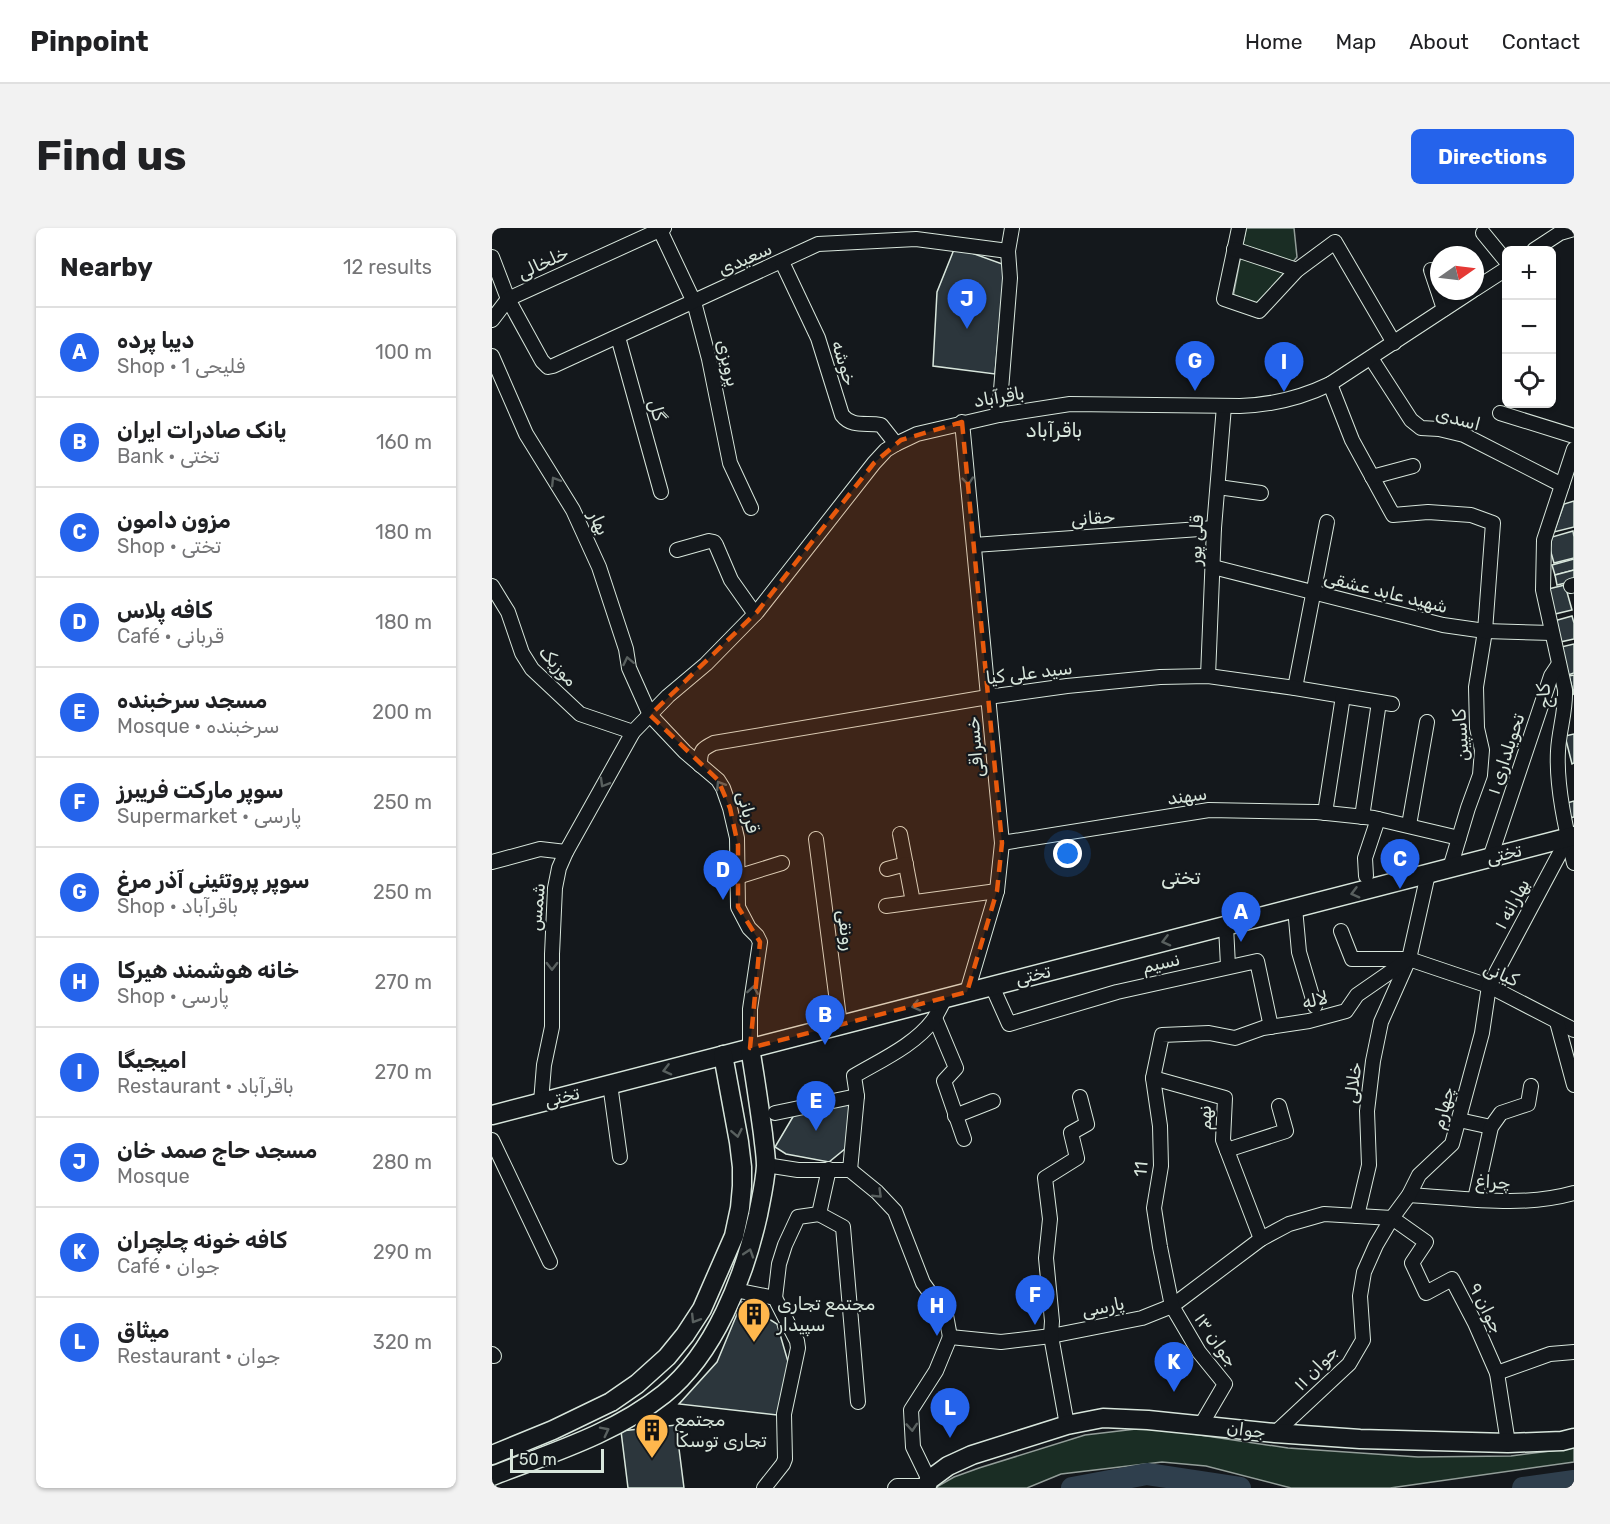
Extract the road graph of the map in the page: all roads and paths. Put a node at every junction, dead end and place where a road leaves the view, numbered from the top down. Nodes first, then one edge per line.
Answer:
1 (1012, 228) edge
2 (1239, 228) edge
3 (661, 229) edge
4 (1574, 229) edge
5 (1561, 230) edge
6 (1483, 233) dead end
7 (947, 235) edge
8 (1539, 246) edge
9 (1234, 249) junction
10 (1008, 251) junction
11 (1502, 256) edge
12 (492, 257) edge
13 (782, 261) junction
14 (1297, 270) junction
15 (1502, 272) edge
16 (1484, 283) edge
17 (508, 299) junction
18 (1441, 300) edge
19 (1458, 300) edge
20 (694, 302) junction
21 (1444, 309) junction
22 (492, 320) edge
23 (618, 337) junction
24 (1394, 343) junction
25 (492, 356) edge
26 (1371, 358) junction
27 (1330, 384) junction
28 (1224, 406) junction
29 (1500, 413) dead end
30 (999, 415) junction
31 (962, 423) junction
32 (1574, 436) edge
33 (896, 444) junction
34 (1574, 449) edge
35 (1413, 466) dead end
36 (1372, 477) junction
37 (1562, 485) junction
38 (1218, 487) junction
39 (661, 492) dead end
40 (1261, 493) dead end
41 (751, 508) dead end
42 (1327, 522) dead end
43 (1214, 528) junction
44 (974, 545) junction
45 (677, 550) dead end
46 (1213, 567) junction
47 (492, 586) edge
48 (1314, 593) junction
49 (755, 614) junction
50 (1485, 631) junction
51 (1552, 633) junction
52 (1559, 664) junction
53 (1208, 676) junction
54 (1295, 688) junction
55 (988, 696) junction
56 (1343, 696) junction
57 (650, 715) junction
58 (1427, 722) dead end
59 (633, 732) junction
60 (700, 765) junction
61 (1325, 813) junction
62 (1362, 817) junction
63 (1378, 819) junction
64 (1409, 825) junction
65 (900, 834) dead end
66 (1571, 837) edge
67 (1459, 838) junction
68 (816, 839) dead end
69 (1002, 843) junction
70 (566, 852) junction
71 (495, 857) edge
72 (1490, 858) junction
73 (782, 863) dead end
74 (1574, 863) edge
75 (906, 864) junction
76 (887, 868) dead end
77 (1450, 868) junction
78 (1428, 874) junction
79 (1366, 876) dead end
80 (737, 877) junction
81 (997, 891) junction
82 (913, 903) junction
83 (886, 906) dead end
84 (1295, 908) junction
85 (1226, 926) junction
86 (1341, 931) dead end
87 (1409, 959) junction
88 (1228, 966) junction
89 (992, 986) junction
90 (1489, 986) junction
91 (967, 992) junction
92 (945, 998) junction
93 (1316, 1006) dead end
94 (935, 1018) junction
95 (1557, 1022) junction
96 (840, 1025) junction
97 (1271, 1027) junction
98 (1574, 1030) edge
99 (1162, 1035) joint
100 (750, 1048) junction
101 (723, 1055) junction
102 (1153, 1078) junction
103 (610, 1084) junction
104 (1574, 1085) edge
105 (1531, 1086) dead end
106 (758, 1095) junction
107 (857, 1096) junction
108 (1080, 1097) dead end
109 (993, 1101) dead end
110 (541, 1102) junction
111 (732, 1102) junction
112 (1279, 1106) dead end
113 (776, 1113) dead end
114 (492, 1115) edge
115 (956, 1116) junction
116 (1459, 1120) junction
117 (1491, 1127) junction
118 (964, 1139) dead end
119 (492, 1140) edge
120 (1227, 1150) junction
121 (620, 1157) dead end
122 (766, 1166) junction
123 (829, 1169) junction
124 (850, 1170) junction
125 (1574, 1192) edge
126 (1409, 1195) junction
127 (1475, 1199) junction
128 (819, 1214) junction
129 (1357, 1216) junction
130 (1392, 1218) junction
131 (1261, 1239) junction
132 (550, 1262) dead end
133 (735, 1290) junction
134 (775, 1298) junction
135 (1172, 1306) junction
136 (1051, 1336) junction
137 (950, 1337) junction
138 (1574, 1352) edge
139 (1497, 1373) junction
140 (858, 1402) dead end
141 (1067, 1425) junction
142 (1201, 1425) junction
143 (1275, 1433) junction
144 (1574, 1438) edge
145 (1508, 1443) junction
146 (492, 1455) edge
147 (492, 1476) edge
148 (927, 1485) edge
149 (764, 1488) edge
150 (896, 1488) edge

1 - 10 street
2 - 9 street
3 - 17 street, خلخالی
3 - 20 street, پرویزی
4 - 5 street
5 - 8 street
6 - 11 street
7 - 10 street, سعیدی
7 - 13 street, سعیدی
9 - 14 street
9 - 14 street
10 - 30 street
12 - 17 street
13 - 20 street, سعیدی
13 - 33 street, خوشه
14 - 24 street
15 - 16 street, باقرآباد
17 - 22 street
17 - 23 street, سعیدی
18 - 21 street
19 - 21 street, باقرآباد
20 - 23 street, سعیدی
20 - 41 street, پرویزی
21 - 24 street, باقرآباد
23 - 39 street, گل
24 - 26 street, باقرآباد
57 -> 25 street, بهار
26 - 27 street, باقرآباد
26 - 37 street, اسدی
27 - 28 street, باقرآباد
27 - 36 street
28 - 30 street, باقرآباد
28 - 38 street, قلی پور
29 - 32 street
30 - 31 street, باقرآباد
31 - 33 street, باقرآباد
31 -> 44 street, خسراقی
33 - 49 street, باقرآباد
34 - 37 street, کاج
35 - 36 street
36 - 50 street, کاسپین
37 - 51 street, کاج
38 - 40 street
38 - 43 street, قلی پور
42 - 48 street
43 - 44 street, حقانی
43 - 46 street, قلی پور
44 - 55 street, خسراقی
45 - 49 street
46 - 48 street, شهید عابد عشقی
46 - 53 street, قلی پور
47 - 59 street, موزیک
48 - 50 street, شهید عابد عشقی
48 - 54 street
49 - 57 street, باقرآباد
50 - 51 street, شهید عابد عشقی
50 - 67 street, کاسپین
51 - 52 street, کاج
52 - 66 street, کاج
52 - 72 street, تحویلداری ۱
53 - 54 street, سید علی کیا
53 - 55 street, سید علی کیا
54 - 56 street, سید علی کیا
55 - 60 street, سید علی کیا
55 - 69 street, خسراقی
56 - 61 street
56 - 62 street, سید علی کیا
57 - 59 street, باقرآباد
57 - 60 street, قربانی
58 - 64 street
59 -> 70 street, شمس
80 -> 60 street, قربانی
61 - 62 street, سهند
61 - 69 street, سهند
62 - 63 street, سهند
63 - 64 street, سهند
63 - 79 street
64 - 67 street, سهند
65 - 75 street
66 - 72 main road, تختی
66 - 74 street, کاج
66 - 90 street, بهارانه ۱
67 - 77 street, کاسپین
68 - 96 street, رونقی
69 - 81 street, خسراقی
70 - 71 street
70 -> 110 street, شمس
72 - 77 main road, تختی
73 - 80 street
75 - 76 street
75 - 82 street
77 - 78 main road, تختی
78 -> 84 main road, تختی
78 - 87 street
100 -> 80 street, قربانی
81 - 82 street
81 - 91 street, خسراقی
82 - 83 street
84 - 85 main road, تختی
84 - 93 street
85 - 88 street
85 -> 89 main road, تختی
86 - 87 street, کیانی
87 - 90 street, کیانی
87 - 97 street, لاله
87 - 129 street, خلالی
88 - 89 street, نسیم
88 - 97 street, نسیم
89 - 91 main road, تختی
90 - 95 street, کیانی
90 - 116 street, چهارم
91 - 92 main road, تختی
92 - 94 street
92 -> 96 main road, تختی
94 - 107 street
94 - 115 street
95 - 98 street, کیانی
95 - 104 street
96 - 100 main road, تختی
97 - 99 street, لاله
99 - 102 street, 11
100 - 101 main road, تختی
100 - 106 main road
101 -> 103 main road, تختی
101 - 111 main road
102 - 120 street, نهم
102 - 135 street, 11
103 - 110 main road, تختی
103 - 121 street
105 - 117 street
106 - 111 main road
106 - 122 main road
107 - 113 street
107 - 124 street
108 - 136 street
109 - 115 street
110 - 114 main road, تختی
111 -> 146 main road
112 - 120 street
115 - 118 street
116 - 117 street
116 - 126 street, چهارم
117 - 127 street
119 - 132 street
120 - 131 street, نهم
122 - 123 street
133 -> 122 main road
123 - 124 street
123 - 128 street
124 -> 137 street
125 - 127 street, چراغ
126 - 127 street, چراغ
126 - 130 street, چهارم
128 - 134 street
128 - 140 street
129 - 130 street, پارسی
129 - 131 street, پارسی
130 - 139 street, جوان ۹
130 - 143 street, جوان ۱۱
131 - 135 street, پارسی
133 - 134 street
147 -> 133 main road
134 - 149 street
135 - 136 street, پارسی
135 - 142 street, جوان ۱۳
136 - 137 street, پارسی
136 - 141 street
137 -> 148 street
138 - 139 street
139 - 145 street, جوان ۹
141 - 142 main road, جوان
141 - 148 main road, جوان
142 - 143 main road, جوان
143 - 145 main road, جوان
144 - 145 main road, جوان
148 - 150 street

